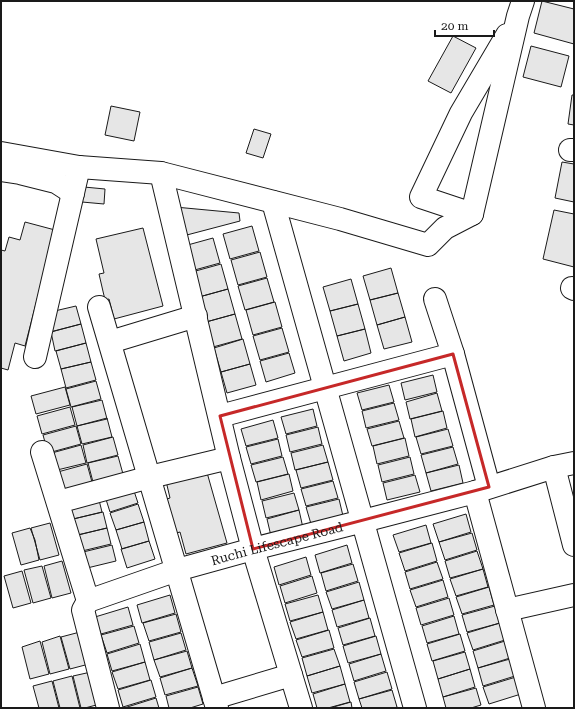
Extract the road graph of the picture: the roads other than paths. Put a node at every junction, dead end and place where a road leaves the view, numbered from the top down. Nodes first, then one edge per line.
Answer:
1 (520, 9) edge
2 (1, 153) edge
3 (79, 167) junction
4 (1, 170) edge
5 (161, 173) junction
6 (74, 193) junction
7 (273, 202) junction
8 (472, 214) junction
9 (435, 299) dead end
10 (99, 307) dead end
11 (196, 316) junction
12 (110, 342) junction
13 (452, 354) junction
14 (35, 357) dead end
15 (324, 387) junction
16 (220, 416) junction
17 (42, 452) dead end
18 (229, 458) junction
19 (564, 465) edge
20 (150, 477) junction
21 (482, 490) junction
22 (58, 502) junction
23 (363, 521) junction
24 (574, 545) edge
25 (253, 549) junction
26 (177, 570) junction
27 (574, 595) edge
28 (88, 601) junction
29 (507, 610) junction
30 (291, 675) junction
31 (216, 703) edge
32 (531, 707) edge
33 (108, 708) edge
34 (301, 708) edge
35 (415, 708) edge

1 - 8 street
1 - 8 street
2 - 3 street
3 - 5 street
3 - 6 street
4 - 6 street
5 - 7 street
5 - 11 street
6 - 14 street
7 - 8 street
7 - 15 street
9 - 13 street
10 - 12 street
11 - 12 street
11 - 16 street
12 - 20 street
13 - 15 street
13 - 21 street
15 - 16 street
15 - 23 street
16 - 18 street
17 - 22 street
18 - 20 street
18 - 25 street
19 - 21 street, Ruchi Lifescape Road
19 - 24 street
20 - 22 street
20 - 26 street
21 - 23 street, Ruchi Lifescape Road
21 - 29 street
22 - 28 street
23 - 25 street, Ruchi Lifescape Road
23 - 35 street
25 - 26 street, Ruchi Lifescape Road
25 - 30 street
26 - 28 street, Ruchi Lifescape Road
26 - 31 street
27 - 29 street
28 - 33 street
29 - 32 street
30 - 31 street
30 - 34 street

